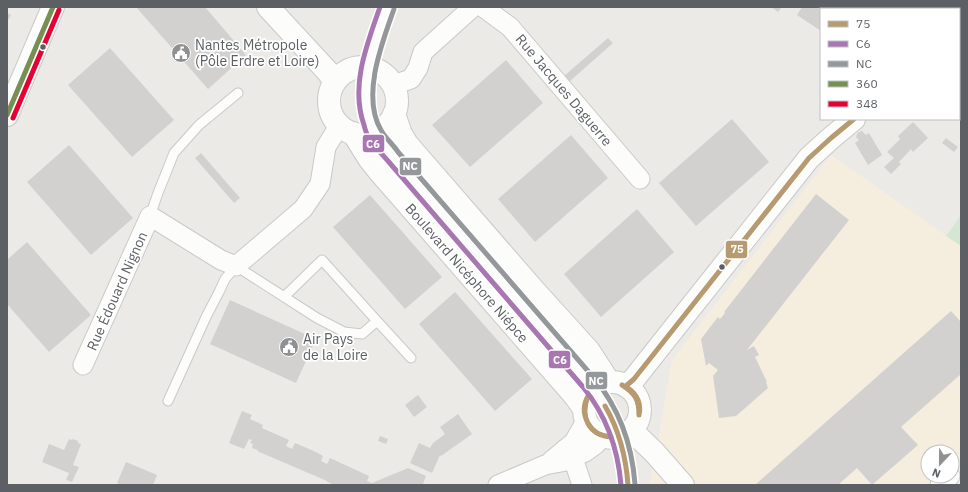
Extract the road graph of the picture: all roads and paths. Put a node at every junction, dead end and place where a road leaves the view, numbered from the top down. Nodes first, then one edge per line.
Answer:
1 (53, 7) edge
2 (268, 7) edge
3 (387, 7) edge
4 (472, 7) edge
5 (482, 7) edge
6 (369, 67) junction
7 (334, 81) junction
8 (393, 85) junction
9 (238, 93) dead end
10 (9, 104) edge
11 (394, 114) junction
12 (853, 120) edge
13 (346, 130) junction
14 (375, 133) junction
15 (640, 179) dead end
16 (150, 216) junction
17 (236, 266) junction
18 (284, 296) junction
19 (377, 321) junction
20 (411, 358) dead end
21 (83, 365) dead end
22 (610, 386) junction
23 (168, 401) dead end
24 (585, 415) junction
25 (618, 435) junction
26 (568, 454) junction
27 (498, 485) edge
28 (582, 485) edge
29 (628, 485) edge
30 (683, 485) edge

1 - 10 street
2 - 7 street
3 - 6 lane
4 - 8 street
5 - 15 street, Rue Jacques Daguerre
6 - 7 street
6 - 8 street
6 - 14 lane, Boulevard Nicéphore Niépce
7 - 13 street, Boulevard Nicéphore Niépce
8 - 11 street
9 - 16 lane, Rue Édouard Nignon
11 - 14 street
11 - 22 street
12 - 22 street
13 - 14 street
13 - 17 street
13 - 24 street, Boulevard Nicéphore Niépce
14 - 22 lane, Boulevard Nicéphore Niépce
16 - 17 street, Rue Édouard Nignon
16 - 21 street, Rue Édouard Nignon
17 - 18 lane, Rue Édouard Nignon
17 - 23 lane
18 - 19 lane, Rue Édouard Nignon
18 - 19 lane
19 - 20 lane
22 - 24 street
22 - 25 lane, Boulevard Nicéphore Niépce
22 - 25 street
24 - 25 street, Boulevard Nicéphore Niépce
24 - 26 street
25 - 26 street
25 - 29 lane, Boulevard Nicéphore Niépce
25 - 30 street
26 - 27 street
26 - 28 street

